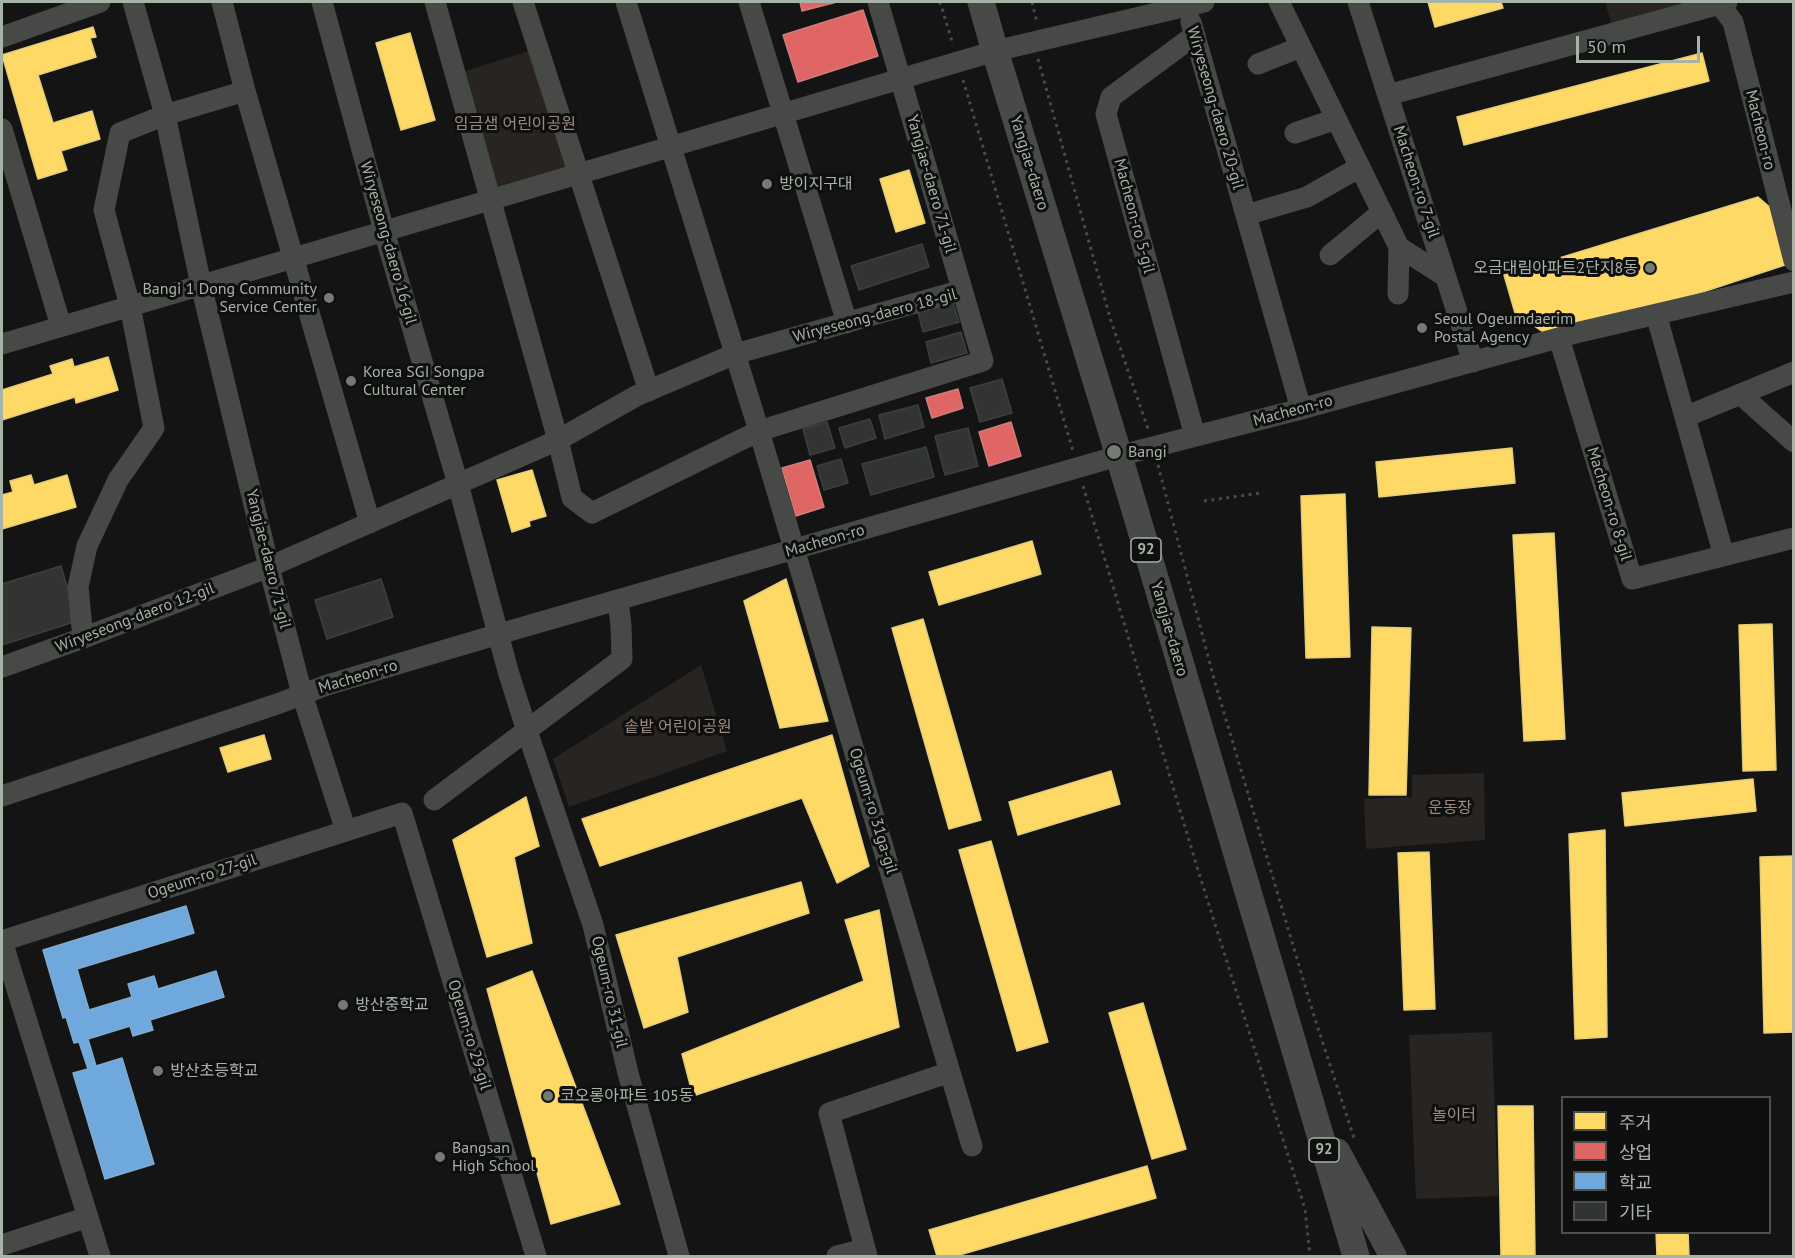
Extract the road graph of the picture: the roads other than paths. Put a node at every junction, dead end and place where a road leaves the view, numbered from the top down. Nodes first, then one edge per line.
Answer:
1 (100, 2) edge
2 (133, 2) edge
3 (222, 2) edge
4 (322, 2) edge
5 (435, 2) edge
6 (523, 2) edge
7 (626, 2) edge
8 (749, 2) edge
9 (878, 2) edge
10 (981, 2) edge
11 (1279, 2) edge
12 (1358, 2) edge
13 (1721, 2) edge
14 (1192, 3) edge
15 (1195, 35) junction
16 (2, 37) edge
17 (1301, 47) junction
18 (995, 51) junction
19 (1258, 64) dead end
20 (900, 79) junction
21 (245, 91) junction
22 (1388, 95) junction
23 (783, 113) junction
24 (165, 116) junction
25 (1336, 119) junction
26 (2, 129) edge
27 (1295, 133) dead end
28 (670, 147) junction
29 (1360, 167) junction
30 (579, 173) junction
31 (490, 200) junction
32 (1382, 212) junction
33 (1246, 215) junction
34 (384, 231) junction
35 (1399, 247) junction
36 (1330, 255) dead end
37 (293, 258) junction
38 (1794, 261) edge
39 (1446, 277) junction
40 (1794, 282) edge
41 (201, 285) junction
42 (962, 290) junction
43 (1398, 294) dead end
44 (130, 306) junction
45 (1656, 314) junction
46 (847, 322) junction
47 (61, 326) junction
48 (1559, 338) junction
49 (2, 344) edge
50 (735, 354) junction
51 (1473, 362) junction
52 (1794, 372) edge
53 (648, 391) junction
54 (1740, 394) junction
55 (1301, 409) junction
56 (1685, 417) junction
57 (759, 431) junction
58 (1195, 436) junction
59 (558, 440) junction
60 (1794, 442) edge
61 (1119, 456) junction
62 (458, 484) junction
63 (370, 523) junction
64 (1794, 538) edge
65 (795, 549) junction
66 (1724, 556) junction
67 (269, 567) junction
68 (618, 600) junction
69 (499, 634) junction
70 (83, 638) junction
71 (2, 667) edge
72 (302, 694) junction
73 (527, 730) junction
74 (2, 796) edge
75 (434, 800) dead end
76 (402, 813) joint
77 (346, 831) junction
78 (2, 941) edge
79 (950, 1072) junction
80 (1308, 1100) junction
81 (972, 1146) dead end
82 (1339, 1200) junction
83 (88, 1217) junction
84 (2, 1245) edge
85 (866, 1253) edge
86 (100, 1257) edge
87 (536, 1257) edge
88 (679, 1257) edge
89 (837, 1257) edge
90 (1336, 1257) edge
91 (1356, 1257) edge
92 (1393, 1257) edge

1 - 16 street
2 - 24 street, Yangjae-daero 71-gil
3 - 21 street
4 - 34 street, Wiryeseong-daero 16-gil
5 - 31 street
6 - 30 street
7 - 28 street
8 - 23 street
9 - 20 street, Yangjae-daero 71-gil
10 - 18 main road, Yangjae-daero / 92
11 - 17 street
12 - 22 street, Macheon-ro 7-gil
13 - 22 street
13 - 38 street, Macheon-ro
14 - 15 street, Wiryeseong-daero 20-gil
14 - 18 street
15 - 33 street, Wiryeseong-daero 20-gil
15 - 58 street, Macheon-ro 5-gil
17 - 19 street
17 - 25 street
18 - 20 street
18 - 61 main road, Yangjae-daero / 92
20 - 23 street
20 - 42 street, Yangjae-daero 71-gil
21 - 24 street
21 - 37 street
22 - 39 street, Macheon-ro 7-gil
23 - 28 street
23 - 46 street
24 - 41 street, Yangjae-daero 71-gil
24 - 44 street
25 - 27 street
25 - 29 street
26 - 47 street
28 - 30 street
28 - 50 street
29 - 32 street
29 - 33 street
30 - 31 street
30 - 53 street
31 - 34 street
31 - 59 street
32 - 35 street
32 - 36 street
33 - 55 street, Wiryeseong-daero 20-gil
34 - 37 street
34 - 62 street, Wiryeseong-daero 16-gil
35 - 39 street
35 - 43 street
37 - 41 street
37 - 63 street
39 - 51 street, Macheon-ro 7-gil
40 - 45 street, Macheon-ro
41 - 44 street
41 - 67 street, Yangjae-daero 71-gil
42 - 46 street, Wiryeseong-daero 18-gil
42 - 57 street, Wiryeseong-daero 18-gil
44 - 47 street
44 - 70 street
45 - 48 street, Macheon-ro
45 - 56 street
46 - 50 street, Wiryeseong-daero 18-gil
47 - 49 street
48 - 51 street, Macheon-ro
48 - 66 street, Macheon-ro 8-gil
50 - 53 street, Wiryeseong-daero 18-gil
50 - 57 street
51 - 55 street, Macheon-ro
52 - 54 street
53 - 59 street, Wiryeseong-daero 18-gil
54 - 56 street
54 - 60 street
55 - 58 street, Macheon-ro
56 - 66 street
57 - 59 street, Wiryeseong-daero 18-gil
57 - 65 street
58 - 61 street, Macheon-ro
59 - 62 street, Wiryeseong-daero 18-gil
61 - 65 street, Macheon-ro
61 - 80 main road, Yangjae-daero / 92
62 - 63 street
62 - 69 street, Wiryeseong-daero 16-gil
63 - 67 street
64 - 66 street, Macheon-ro 8-gil
65 - 68 street, Macheon-ro
65 - 79 street, Ogeum-ro 31ga-gil
67 - 70 street, Wiryeseong-daero 12-gil
67 - 72 street, Yangjae-daero 71-gil
68 - 69 street, Macheon-ro
68 - 73 street
69 - 72 street, Macheon-ro
69 - 73 street, Ogeum-ro 31-gil
70 - 71 street, Wiryeseong-daero 12-gil
72 - 74 street, Macheon-ro
72 - 77 street, Yangjae-daero 71-gil
73 - 75 street
73 - 88 street, Ogeum-ro 31-gil
76 - 77 street, Ogeum-ro 27-gil
76 - 87 street, Ogeum-ro 29-gil
77 - 78 street, Ogeum-ro 27-gil
78 - 83 street, Ogeum-ro 27-gil
79 - 81 street, Ogeum-ro 31ga-gil
79 - 85 street
80 - 82 main road, Yangjae-daero / 92
80 - 92 main road
82 - 90 main road
82 - 91 main road, Yangjae-daero / 92
83 - 84 street
83 - 86 street, Ogeum-ro 27-gil
85 - 89 street

